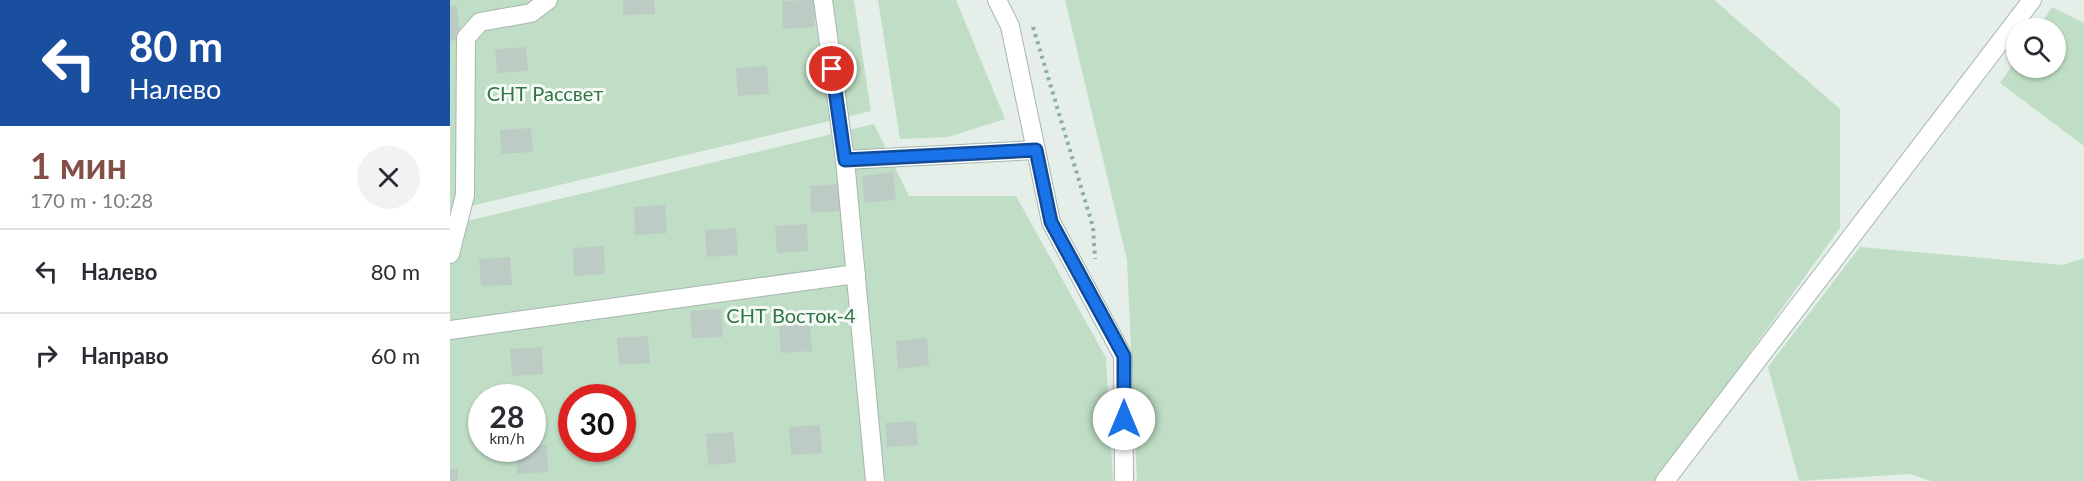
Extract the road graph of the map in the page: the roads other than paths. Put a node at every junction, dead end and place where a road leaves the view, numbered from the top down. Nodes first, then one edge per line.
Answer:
1 (548, 0) edge
2 (823, 0) edge
3 (997, 0) edge
4 (2032, 0) edge
5 (1036, 150) junction
6 (845, 160) junction
7 (450, 254) edge
8 (856, 274) junction
9 (450, 330) edge
10 (875, 481) edge
11 (1124, 481) edge
12 (1665, 481) edge

1 - 7 street
2 - 6 street
3 - 5 street
4 - 12 street
5 - 6 street
5 - 11 street
6 - 8 street
8 - 9 street
8 - 10 street

